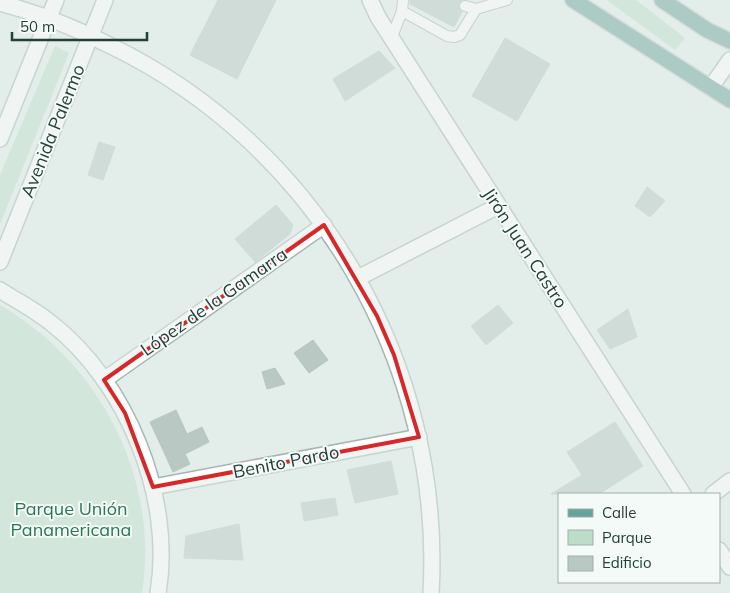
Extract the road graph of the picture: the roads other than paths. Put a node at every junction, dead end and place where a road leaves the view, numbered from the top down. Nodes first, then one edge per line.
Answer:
1 (56, 0) edge
2 (105, 0) edge
3 (370, 0) edge
4 (403, 0) edge
5 (507, 0) edge
6 (573, 0) edge
7 (662, 0) edge
8 (0, 3) edge
9 (465, 6) dead end
10 (476, 9) junction
11 (402, 12) junction
12 (48, 19) junction
13 (91, 36) junction
14 (392, 37) junction
15 (730, 40) edge
16 (730, 60) edge
17 (711, 87) junction
18 (730, 99) edge
19 (0, 139) edge
20 (498, 206) junction
21 (324, 225) junction
22 (0, 262) edge
23 (358, 278) junction
24 (0, 290) edge
25 (104, 380) junction
26 (419, 437) junction
27 (730, 481) edge
28 (153, 487) junction
29 (682, 493) edge
30 (714, 493) edge
31 (720, 552) edge
32 (730, 567) edge
33 (158, 593) edge
34 (431, 593) edge

1 - 12 street
2 - 13 street, Avenida Palermo
3 - 14 street, Jirón Juan Castro
4 - 11 lane
5 - 10 lane
6 - 17 main road
7 - 15 main road
8 - 12 street
9 - 10 lane
10 - 11 lane
11 - 14 lane
12 - 13 street
12 - 19 street
13 - 21 street
13 - 22 street, Avenida Palermo
14 - 20 street, Jirón Juan Castro
16 - 17 street
17 - 18 main road
20 - 23 street
20 - 29 street, Jirón Juan Castro
21 - 23 street
21 - 25 street, López de la Gamarra
23 - 26 street
24 - 25 street
25 - 28 street
26 - 28 street, Benito Pardo
26 - 34 street
27 - 30 street
28 - 33 street
31 - 32 street

